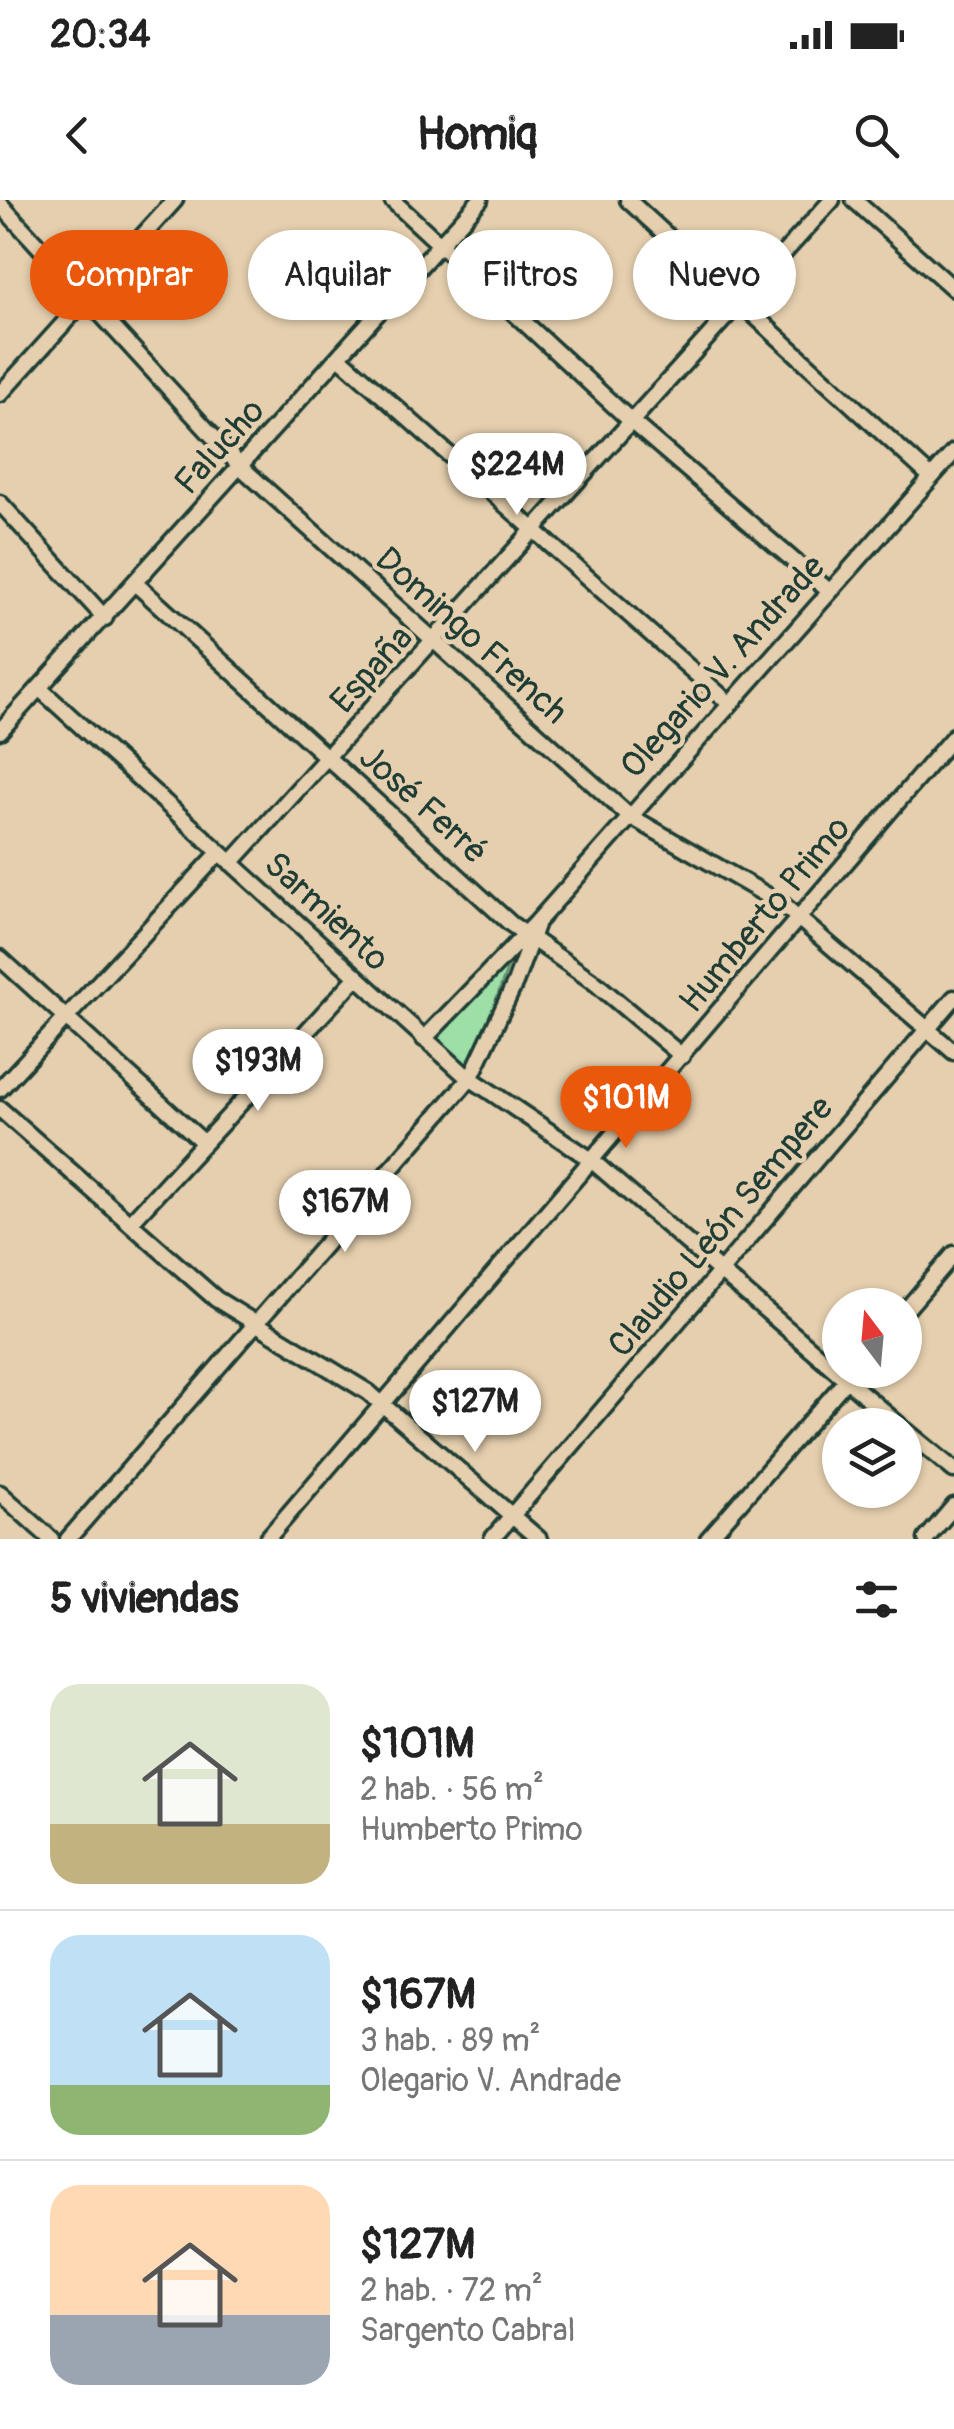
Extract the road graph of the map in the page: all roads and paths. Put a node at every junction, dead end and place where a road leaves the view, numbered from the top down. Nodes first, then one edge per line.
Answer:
1 (175, 200) edge
2 (392, 200) edge
3 (480, 200) edge
4 (628, 200) edge
5 (832, 200) edge
6 (854, 200) edge
7 (0, 204) edge
8 (148, 230) edge
9 (661, 230) edge
10 (30, 236) edge
11 (796, 241) edge
12 (440, 244) junction
13 (954, 290) edge
14 (67, 320) edge
15 (107, 320) edge
16 (726, 320) edge
17 (760, 320) edge
18 (340, 356) junction
19 (0, 394) edge
20 (633, 423) junction
21 (954, 452) edge
22 (241, 467) junction
23 (931, 477) junction
24 (0, 503) edge
25 (533, 533) junction
26 (136, 584) junction
27 (829, 591) junction
28 (104, 618) junction
29 (435, 642) junction
30 (39, 688) junction
31 (730, 704) junction
32 (0, 731) edge
33 (954, 736) edge
34 (330, 759) junction
35 (628, 815) junction
36 (225, 858) junction
37 (800, 918) junction
38 (528, 936) junction
39 (0, 958) edge
40 (356, 978) junction
41 (954, 998) edge
42 (64, 1018) junction
43 (927, 1029) junction
44 (424, 1039) junction
45 (954, 1052) edge
46 (682, 1056) junction
47 (471, 1078) junction
48 (0, 1089) edge
49 (0, 1108) edge
50 (203, 1142) junction
51 (590, 1159) junction
52 (130, 1223) junction
53 (954, 1254) edge
54 (721, 1272) junction
55 (922, 1291) edge
56 (256, 1324) junction
57 (822, 1353) edge
58 (839, 1388) edge
59 (863, 1388) edge
60 (382, 1404) junction
61 (883, 1408) edge
62 (922, 1444) edge
63 (954, 1470) edge
64 (0, 1493) edge
65 (954, 1506) edge
66 (512, 1516) junction
67 (51, 1539) edge
68 (68, 1539) edge
69 (267, 1539) edge
70 (492, 1539) edge
71 (539, 1539) edge
72 (708, 1539) edge
73 (926, 1539) edge

1 - 8 street
2 - 12 street
3 - 12 street, Falucho
4 - 9 street
5 - 11 street, España
6 - 13 street
7 - 10 street, Domingo French
12 - 18 street, Falucho
12 - 20 street
14 - 19 street
15 - 22 street, Domingo French
16 - 20 street, España
17 - 23 street
18 - 22 street, Falucho
18 - 25 street
20 - 25 street, España
20 - 27 street
21 - 23 street, Olegario V. Andrade
22 - 26 street, Falucho
22 - 29 street, Domingo French
23 - 27 street, Olegario V. Andrade
24 - 28 street
25 - 29 street, España
25 - 31 street
26 - 28 street, Falucho
26 - 34 street, José Ferré
27 - 31 street, Olegario V. Andrade
28 - 30 street, Falucho
29 - 34 street, España
29 - 35 street, Domingo French
30 - 32 street, Falucho
30 - 36 street, Sarmiento
31 - 35 street, Olegario V. Andrade
33 - 37 street, Humberto Primo
34 - 36 street, España
34 - 38 street, José Ferré
35 - 37 street, Domingo French
35 - 38 street, Olegario V. Andrade
36 - 40 street, Sarmiento
36 - 42 street, España
37 - 43 street, Domingo French
37 - 46 street, Humberto Primo
38 - 44 street, Olegario V. Andrade
38 - 46 street, José Ferré
38 - 47 street, Olegario V. Andrade
39 - 42 street
40 - 44 street, Sarmiento
40 - 50 street
41 - 43 street, Claudio León Sempere
42 - 48 street, España
42 - 50 street
43 - 45 street, Domingo French
43 - 54 street, Claudio León Sempere
44 - 47 street, Sarmiento
46 - 51 street, Humberto Primo
47 - 51 street, Sarmiento
47 - 56 street, Olegario V. Andrade
49 - 52 street
50 - 52 street
51 - 54 street, Sarmiento
51 - 60 street, Humberto Primo
52 - 56 street
53 - 55 street
54 - 57 street, Sarmiento
54 - 66 street, Claudio León Sempere
56 - 60 street
56 - 68 street, Olegario V. Andrade
58 - 72 street
59 - 61 street, Sarmiento
60 - 66 street
60 - 69 street, Humberto Primo
62 - 63 street, Sarmiento
64 - 67 street
65 - 73 street
66 - 70 street, Claudio León Sempere
66 - 71 street

